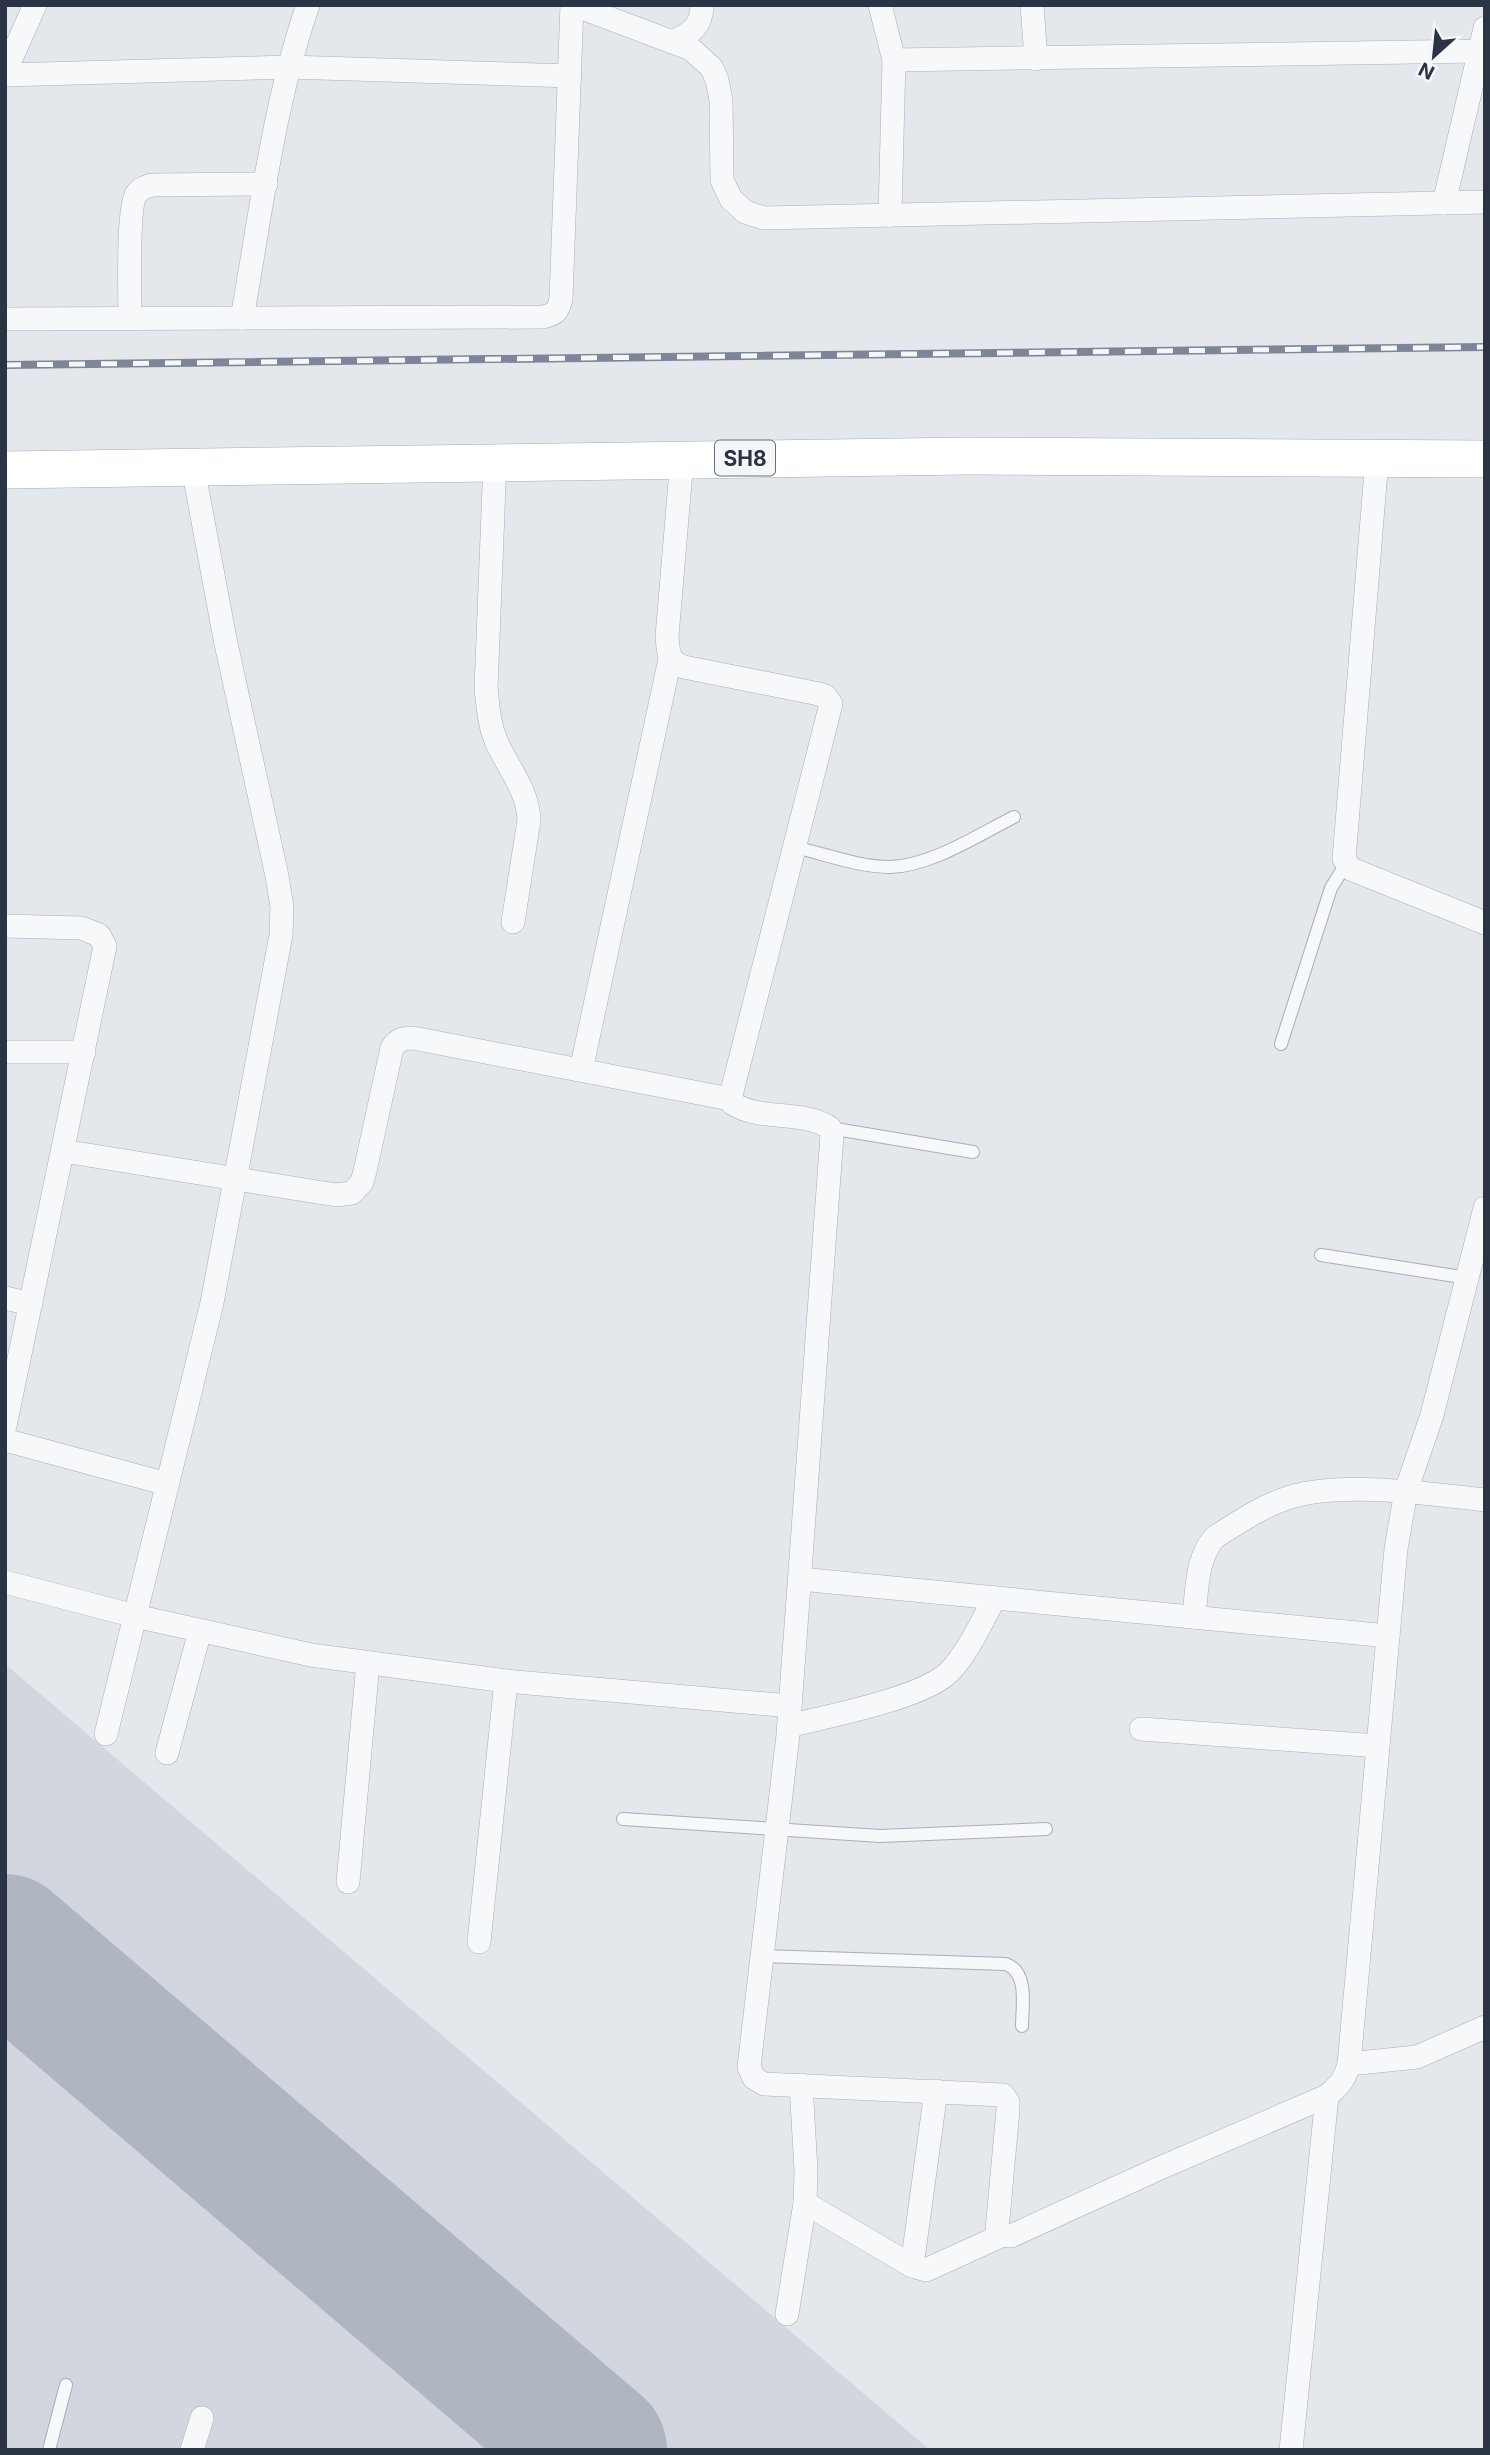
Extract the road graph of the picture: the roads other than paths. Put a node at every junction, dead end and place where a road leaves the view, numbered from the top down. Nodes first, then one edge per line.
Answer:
1 (35, 5) edge
2 (308, 5) edge
3 (573, 5) edge
4 (702, 5) edge
5 (880, 5) edge
6 (1032, 5) edge
7 (1485, 28) edge
8 (672, 42) junction
9 (1479, 51) junction
10 (1036, 58) junction
11 (894, 60) junction
12 (289, 67) junction
13 (5, 73) edge
14 (570, 76) junction
15 (266, 184) junction
16 (1444, 202) junction
17 (1485, 202) edge
18 (890, 215) junction
19 (130, 318) junction
20 (242, 318) junction
21 (5, 319) edge
22 (682, 459) junction
23 (1377, 459) junction
24 (1485, 459) edge
25 (495, 461) junction
26 (193, 468) junction
27 (5, 470) edge
28 (670, 659) junction
29 (1014, 817) dead end
30 (794, 847) junction
31 (1346, 864) junction
32 (513, 922) dead end
33 (1485, 923) edge
34 (5, 926) edge
35 (1281, 1044) dead end
36 (5, 1052) edge
37 (84, 1052) junction
38 (581, 1070) junction
39 (730, 1099) junction
40 (830, 1128) junction
41 (63, 1151) junction
42 (973, 1153) dead end
43 (236, 1179) junction
44 (1485, 1208) edge
45 (1321, 1255) dead end
46 (1468, 1278) junction
47 (5, 1298) edge
48 (31, 1304) junction
49 (5, 1426) edge
50 (5, 1440) edge
51 (167, 1484) junction
52 (1406, 1491) junction
53 (1485, 1500) edge
54 (800, 1579) junction
55 (5, 1582) edge
56 (995, 1598) junction
57 (135, 1616) junction
58 (1194, 1617) junction
59 (200, 1631) junction
60 (1388, 1636) junction
61 (368, 1663) junction
62 (506, 1681) junction
63 (790, 1716) junction
64 (1141, 1729) dead end
65 (106, 1734) dead end
66 (1378, 1746) junction
67 (167, 1753) dead end
68 (623, 1819) dead end
69 (777, 1829) junction
70 (1046, 1829) dead end
71 (348, 1882) dead end
72 (479, 1941) dead end
73 (762, 1956) junction
74 (1022, 2026) dead end
75 (1484, 2028) edge
76 (1349, 2064) junction
77 (801, 2085) junction
78 (936, 2091) junction
79 (1327, 2096) junction
80 (805, 2203) junction
81 (1003, 2235) junction
82 (912, 2266) junction
83 (787, 2314) dead end
84 (66, 2385) dead end
85 (202, 2418) dead end
86 (49, 2450) edge
87 (192, 2450) edge
88 (1291, 2450) edge

1 - 13 street
2 - 12 street
3 - 8 street
3 - 14 street
4 - 8 street
5 - 11 street
6 - 10 street
7 - 9 street
8 - 18 street
9 - 10 street
9 - 16 street
10 - 11 street
11 - 18 street
12 - 13 street
12 - 14 street
12 - 15 street
14 - 20 street
15 - 19 street
15 - 20 street
16 - 17 street
16 - 18 street
19 - 20 street
19 - 21 street
22 - 23 main road, SH8
22 - 25 main road, SH8
22 - 28 street
23 - 24 main road, SH8
23 - 31 street
25 - 26 main road, SH8
25 - 32 street
26 - 27 main road, SH8
26 - 43 street
28 - 30 street
28 - 38 street
29 - 30 lane
30 - 39 street
31 - 33 street
31 - 35 lane
34 - 37 street
36 - 37 street
37 - 41 street
38 - 39 street
38 - 43 street
39 - 40 street
40 - 42 lane
40 - 54 street
41 - 43 street
41 - 48 street
43 - 51 street
44 - 46 street
45 - 46 lane
46 - 52 street
47 - 48 street
48 - 49 street
50 - 51 street
51 - 57 street
52 - 53 street
52 - 58 street
52 - 60 street
54 - 56 street
54 - 63 street
55 - 57 street
56 - 58 street
56 - 63 street
57 - 59 street
57 - 65 street
58 - 60 street
59 - 61 street
59 - 67 street
60 - 66 street
61 - 62 street
61 - 71 street
62 - 63 street
62 - 72 street
63 - 69 street
64 - 66 street
66 - 76 street
68 - 69 lane
69 - 70 lane
69 - 73 street
73 - 74 lane
73 - 77 street
75 - 76 street
76 - 79 street
77 - 78 street
77 - 80 street
78 - 81 street
78 - 82 street
79 - 81 street
79 - 88 street
80 - 82 street
80 - 83 street
81 - 82 street
84 - 86 lane
85 - 87 street

